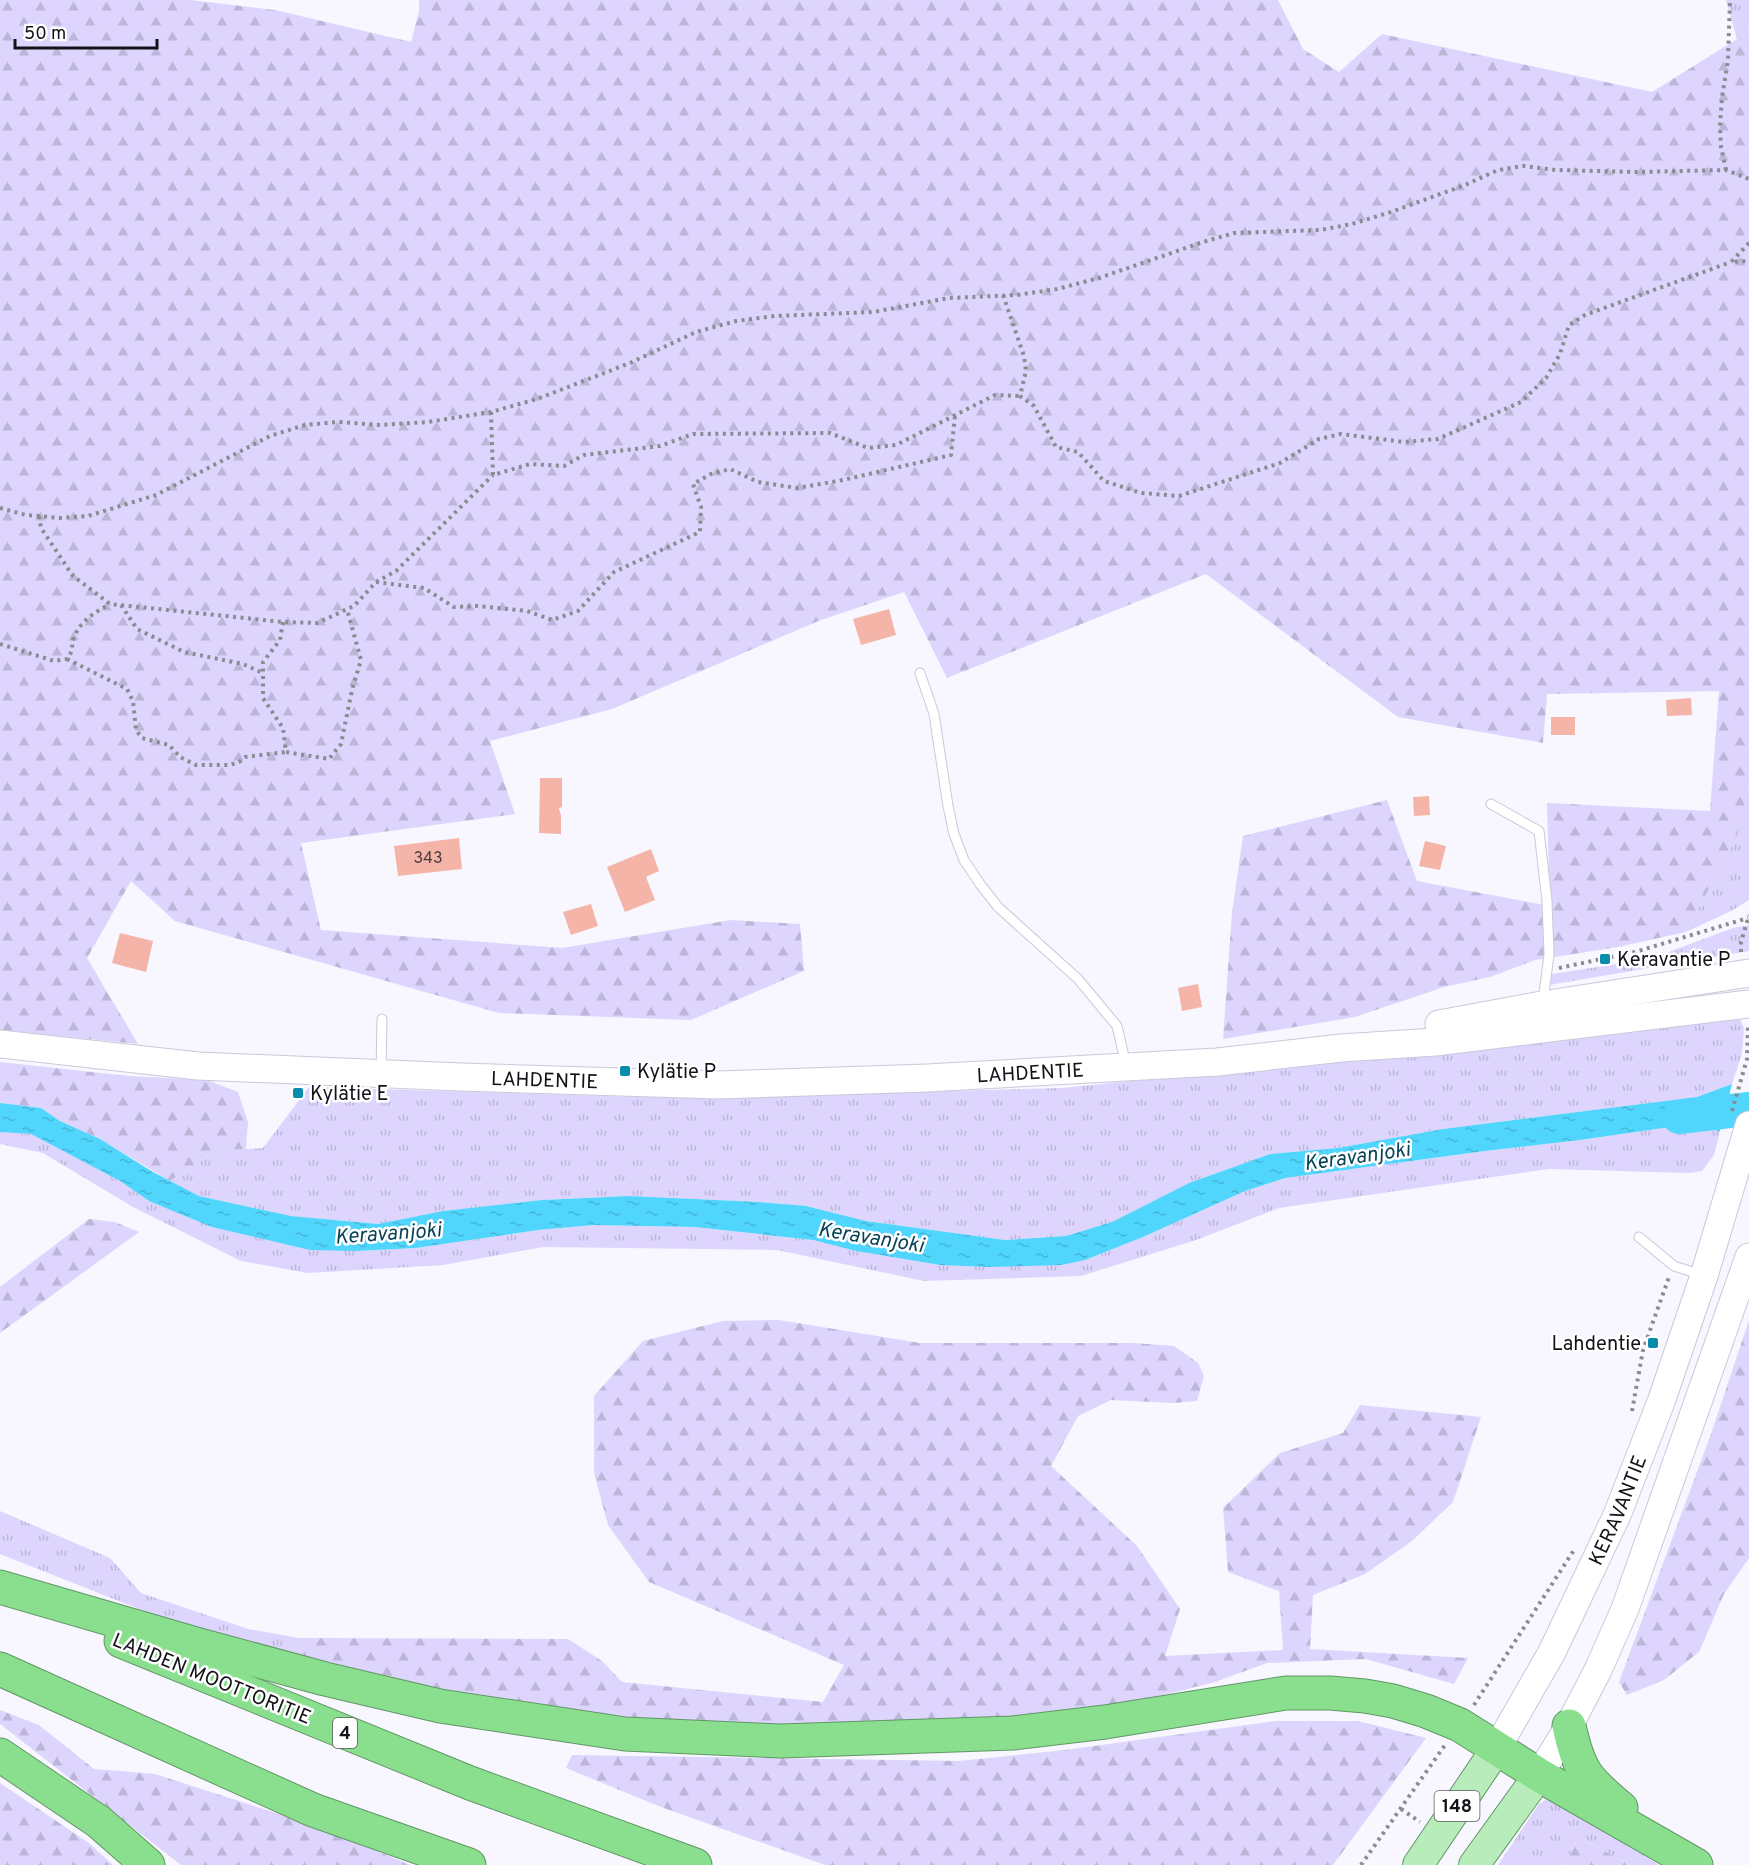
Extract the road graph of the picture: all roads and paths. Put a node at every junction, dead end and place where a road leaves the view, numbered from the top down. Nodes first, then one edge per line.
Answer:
1 (1730, 0) edge
2 (1726, 170) junction
3 (1749, 180) edge
4 (1749, 243) edge
5 (1749, 261) edge
6 (1731, 262) junction
7 (1003, 295) junction
8 (1020, 396) junction
9 (492, 412) junction
10 (955, 415) junction
11 (493, 475) junction
12 (0, 508) edge
13 (39, 516) junction
14 (376, 582) junction
15 (110, 604) junction
16 (121, 605) junction
17 (347, 609) junction
18 (284, 622) junction
19 (0, 644) edge
20 (67, 659) junction
21 (262, 673) junction
22 (920, 673) dead end
23 (286, 752) junction
24 (1491, 804) dead end
25 (1748, 917) edge
26 (1745, 965) edge
27 (1546, 971) junction
28 (1749, 1004) edge
29 (1543, 1017) junction
30 (382, 1019) dead end
31 (1749, 1029) edge
32 (0, 1044) edge
33 (1126, 1068) junction
34 (381, 1074) junction
35 (1741, 1128) edge
36 (1640, 1237) dead end
37 (1749, 1257) edge
38 (1674, 1266) junction
39 (1704, 1276) junction
40 (1630, 1420) dead end
41 (1575, 1547) dead end
42 (0, 1588) edge
43 (0, 1669) edge
44 (1478, 1698) dead end
45 (1569, 1726) junction
46 (1450, 1738) dead end
47 (1497, 1748) junction
48 (0, 1755) edge
49 (1539, 1775) junction
50 (1655, 1840) junction
51 (148, 1865) edge
52 (469, 1865) edge
53 (695, 1865) edge
54 (1361, 1865) edge
55 (1418, 1865) edge
56 (1474, 1865) edge
57 (1696, 1865) edge

1 - 2 path
2 - 3 path
2 - 7 path
4 - 6 path
5 - 6 path
6 - 8 path
7 - 8 path
7 - 9 path
8 - 10 path
9 - 11 path
9 - 13 path
10 - 11 path
10 - 14 path
11 - 14 path
12 - 13 path
13 - 15 path
14 - 17 path
15 - 16 path
15 - 20 path
16 - 18 path
16 - 21 path
17 - 18 path
17 - 23 path
18 - 21 path
19 - 20 path
20 - 23 path
21 - 23 path
22 - 33 lane
24 - 27 lane
25 - 26 path
25 - 27 path
26 - 29 main road, LAHDENTIE
27 - 29 lane
28 - 29 main road, LAHDENTIE
29 - 33 main road, LAHDENTIE
30 - 34 lane
31 - 35 path
32 - 34 main road, LAHDENTIE
33 - 34 main road, LAHDENTIE
35 - 39 main road, KERAVANTIE / 148
36 - 38 lane
37 - 45 main road, KERAVANTIE / 148
38 - 39 lane
38 - 40 path
39 - 47 main road, KERAVANTIE / 148
41 - 44 path
42 - 47 highway
42 - 53 highway, LAHDEN MOOTTORITIE / 4
43 - 52 highway
45 - 49 main road, KERAVANTIE / 148
45 - 50 highway
46 - 54 path
47 - 49 highway
47 - 55 main road, KERAVANTIE / 148
48 - 51 highway
49 - 50 highway
49 - 56 main road, KERAVANTIE / 148
50 - 57 highway

